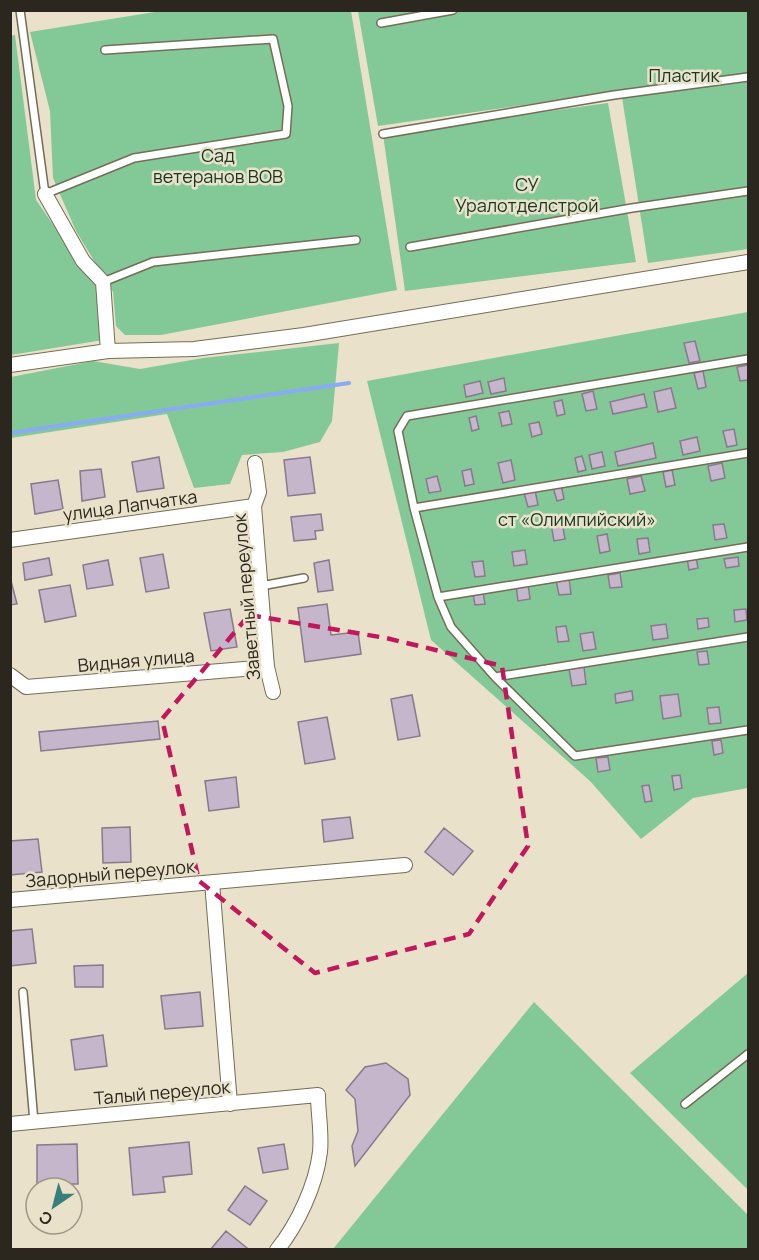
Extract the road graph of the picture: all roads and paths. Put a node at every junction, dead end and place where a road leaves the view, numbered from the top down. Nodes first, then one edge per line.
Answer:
1 (20, 10) edge
2 (453, 10) edge
3 (381, 23) dead end
4 (105, 50) dead end
5 (748, 77) edge
6 (383, 134) dead end
7 (748, 191) edge
8 (45, 194) junction
9 (356, 240) dead end
10 (410, 247) dead end
11 (748, 262) edge
12 (103, 282) junction
13 (108, 351) junction
14 (748, 359) edge
15 (10, 365) edge
16 (748, 453) edge
17 (255, 463) dead end
18 (254, 506) junction
19 (414, 508) junction
20 (10, 540) edge
21 (748, 547) edge
22 (304, 578) dead end
23 (261, 586) junction
24 (438, 597) junction
25 (748, 637) edge
26 (267, 667) junction
27 (10, 675) edge
28 (495, 677) junction
29 (273, 692) dead end
30 (748, 730) edge
31 (405, 865) dead end
32 (212, 882) junction
33 (10, 900) edge
34 (23, 992) dead end
35 (748, 1054) edge
36 (230, 1104) junction
37 (685, 1104) dead end
38 (34, 1122) junction
39 (10, 1124) edge
40 (277, 1250) edge

1 - 8 lane
2 - 3 lane
4 - 8 lane
5 - 6 lane
7 - 10 lane
8 - 12 street
9 - 12 lane
11 - 13 street
12 - 13 street
13 - 15 street
14 - 19 lane
16 - 19 lane
17 - 18 street, Заветный переулок
18 - 20 street, улица Лапчатка
18 - 23 street, Заветный переулок
19 - 24 lane
21 - 24 lane
22 - 23 lane
23 - 26 street, Заветный переулок
24 - 28 lane
25 - 28 lane
26 - 27 street, Видная улица
26 - 29 street, Заветный переулок
28 - 30 lane
31 - 32 street, Задорный переулок
32 - 33 street, Задорный переулок
32 - 36 street, Задорный переулок
34 - 38 lane
35 - 37 lane
36 - 38 street, Талый переулок
36 - 40 street, Талый переулок
38 - 39 street, Талый переулок

